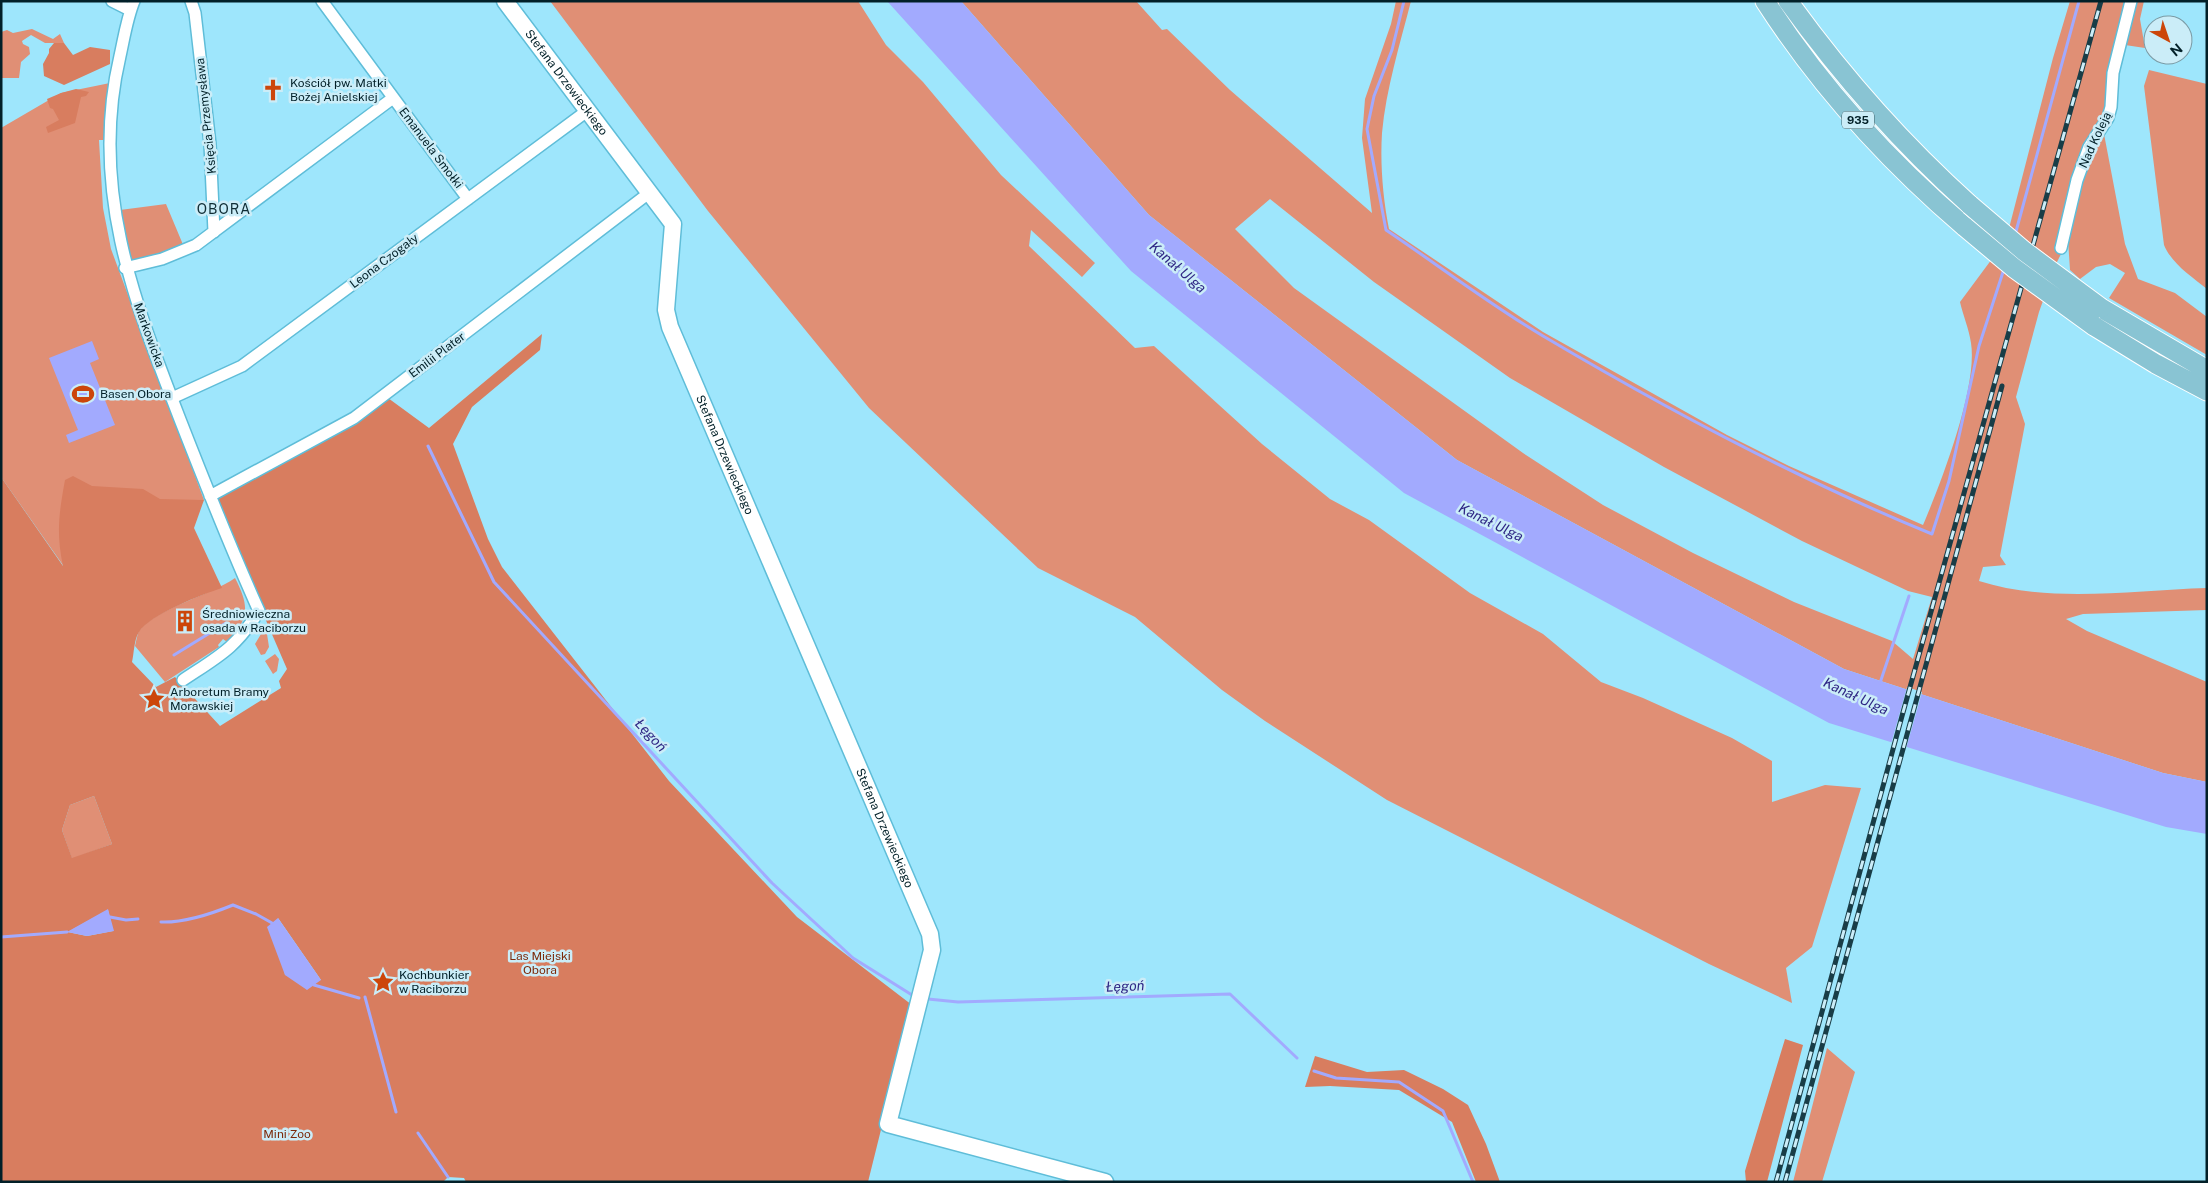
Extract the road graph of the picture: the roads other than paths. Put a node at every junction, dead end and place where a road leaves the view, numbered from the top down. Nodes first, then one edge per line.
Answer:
1 (112, 1) edge
2 (191, 1) edge
3 (322, 1) edge
4 (505, 1) edge
5 (1765, 1) edge
6 (1788, 1) edge
7 (2131, 1) edge
8 (132, 6) edge
9 (393, 98) junction
10 (587, 111) junction
11 (649, 193) junction
12 (468, 198) junction
13 (214, 232) junction
14 (2061, 248) dead end
15 (125, 268) junction
16 (2207, 370) edge
17 (2207, 390) edge
18 (172, 398) junction
19 (210, 496) junction
20 (183, 680) dead end
21 (1105, 1182) edge

1 - 8 street
2 - 13 street, Księcia Przemysława
3 - 9 street, Emanuela Smołki
4 - 10 street, Stefana Drzewieckiego
5 - 17 main road, 935, bridge
6 - 16 main road, 935, bridge
7 - 14 street, Nad Koleją
8 - 15 street, Markowicka
9 - 12 street, Emanuela Smołki
9 - 13 street
10 - 11 street, Stefana Drzewieckiego
10 - 12 street, Leona Czogały
11 - 19 street, Emilii Plater
11 - 21 street, Stefana Drzewieckiego
12 - 18 street, Leona Czogały
13 - 15 street
15 - 18 street, Markowicka
18 - 19 street, Markowicka
19 - 20 street, Markowicka

